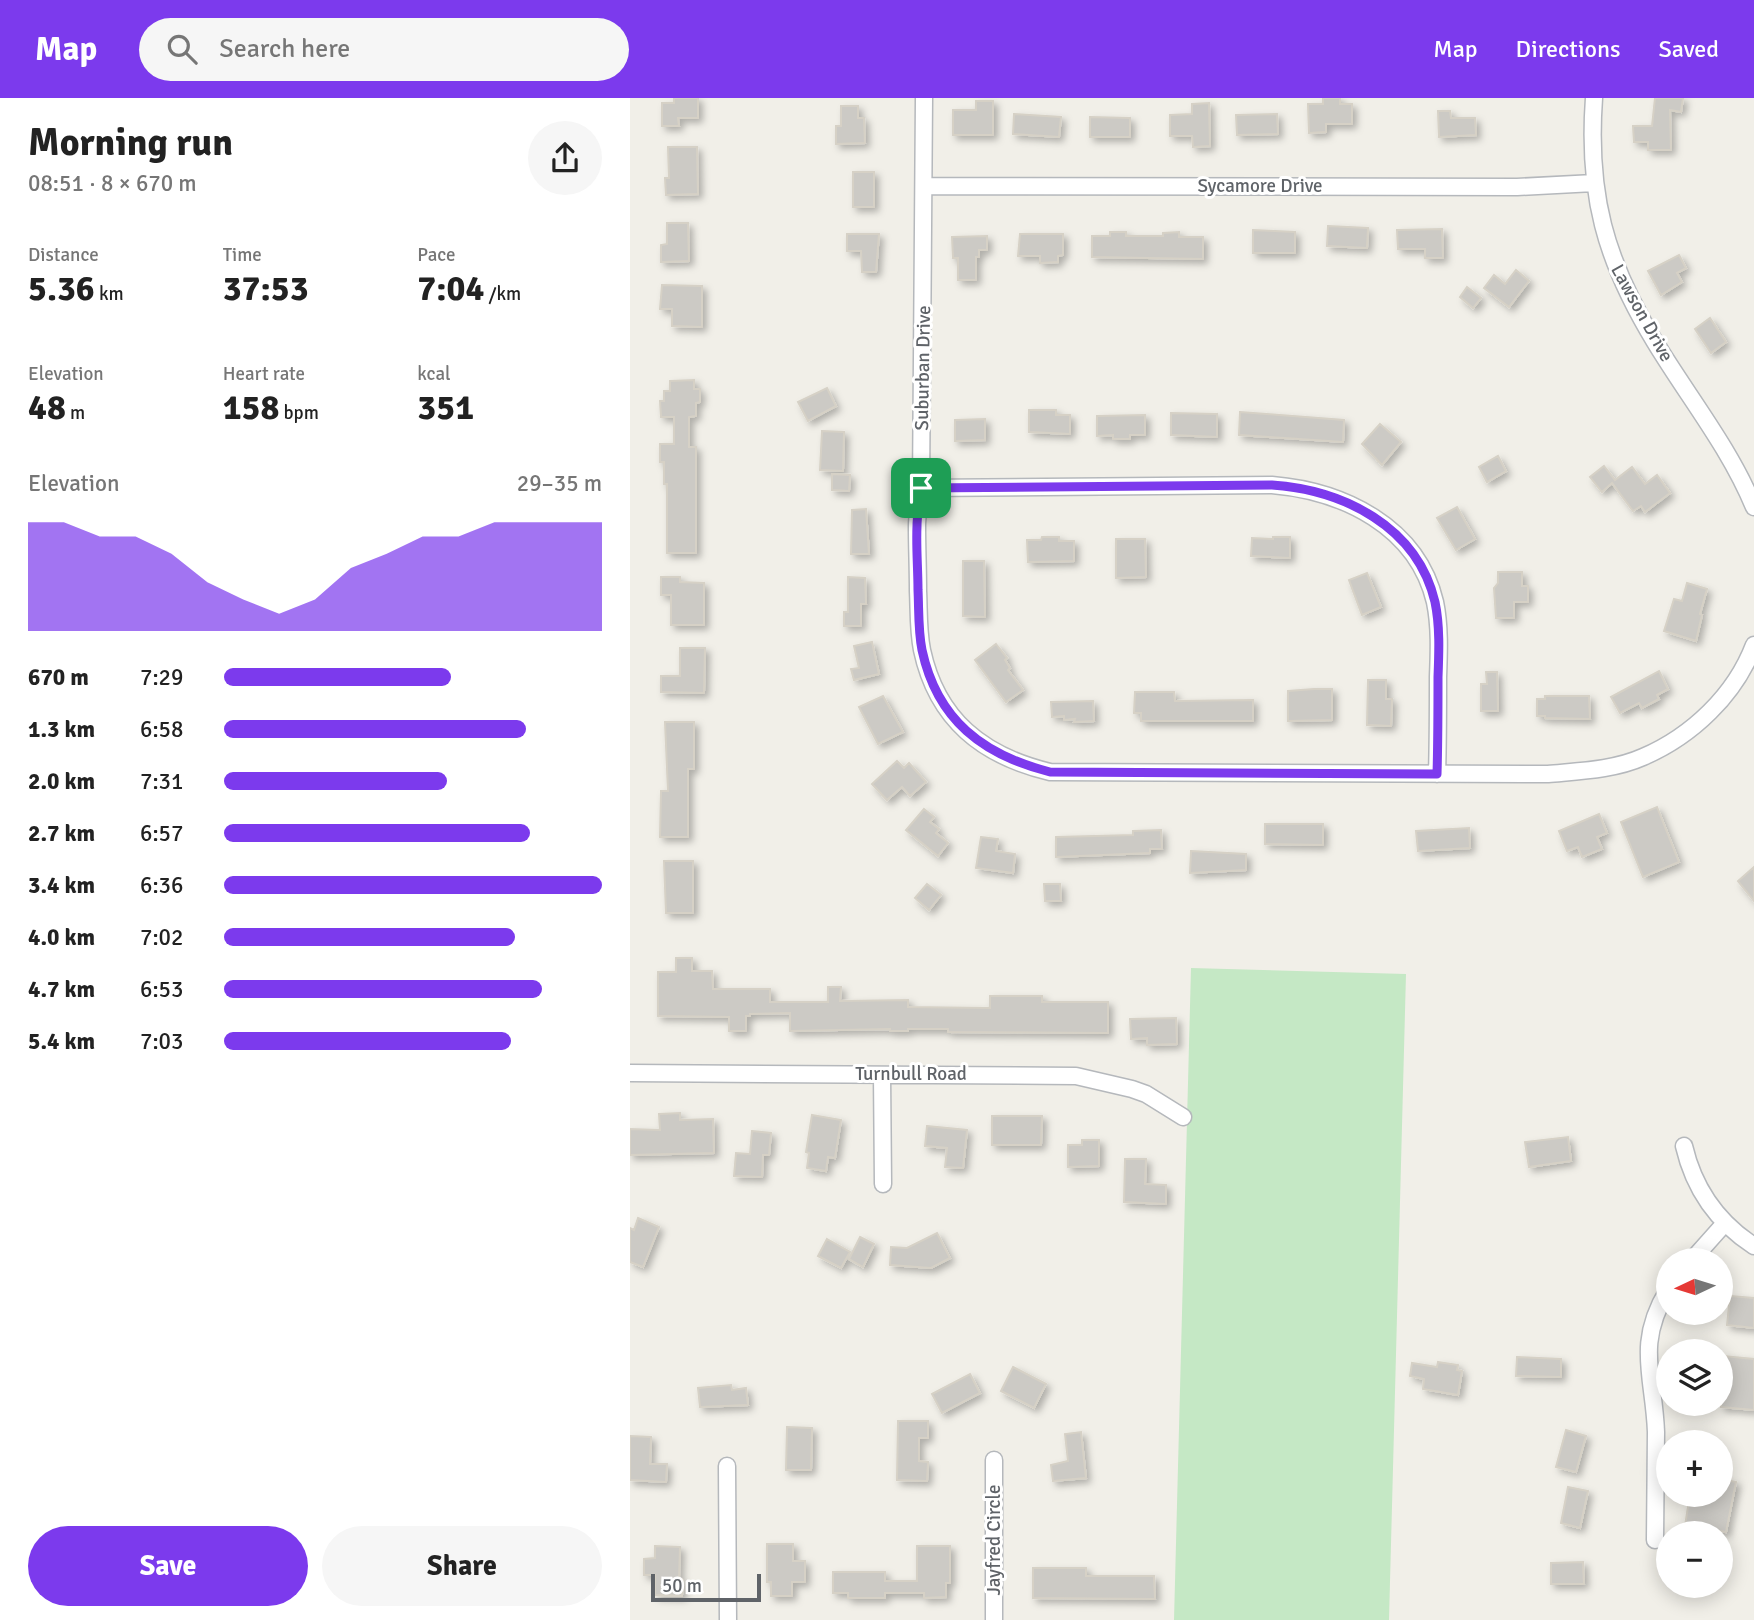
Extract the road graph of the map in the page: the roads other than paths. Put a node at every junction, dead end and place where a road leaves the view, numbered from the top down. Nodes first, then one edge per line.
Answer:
1 (924, 98) edge
2 (1594, 98) edge
3 (1594, 183) junction
4 (925, 186) junction
5 (921, 488) junction
6 (1754, 507) edge
7 (1754, 645) edge
8 (1437, 774) junction
9 (630, 1073) edge
10 (883, 1075) junction
11 (1184, 1117) dead end
12 (1684, 1146) dead end
13 (883, 1184) dead end
14 (1725, 1223) junction
15 (1754, 1246) edge
16 (1703, 1248) edge
17 (1656, 1315) edge
18 (994, 1460) dead end
19 (727, 1466) dead end
20 (1655, 1540) dead end
21 (728, 1620) edge
22 (994, 1620) edge

1 - 4 street, Suburban Drive
2 - 3 street, Lawson Drive
3 - 4 street, Sycamore Drive
3 - 6 street, Lawson Drive
4 - 5 street, Suburban Drive
5 - 8 street, Suburban Drive
5 - 8 street
7 - 8 street
9 - 10 street, Turnbull Road
10 - 11 street, Turnbull Road
10 - 13 street
12 - 14 street
14 - 15 street
14 - 16 street
17 - 20 street
18 - 22 street, Jayfred Circle
19 - 21 street

